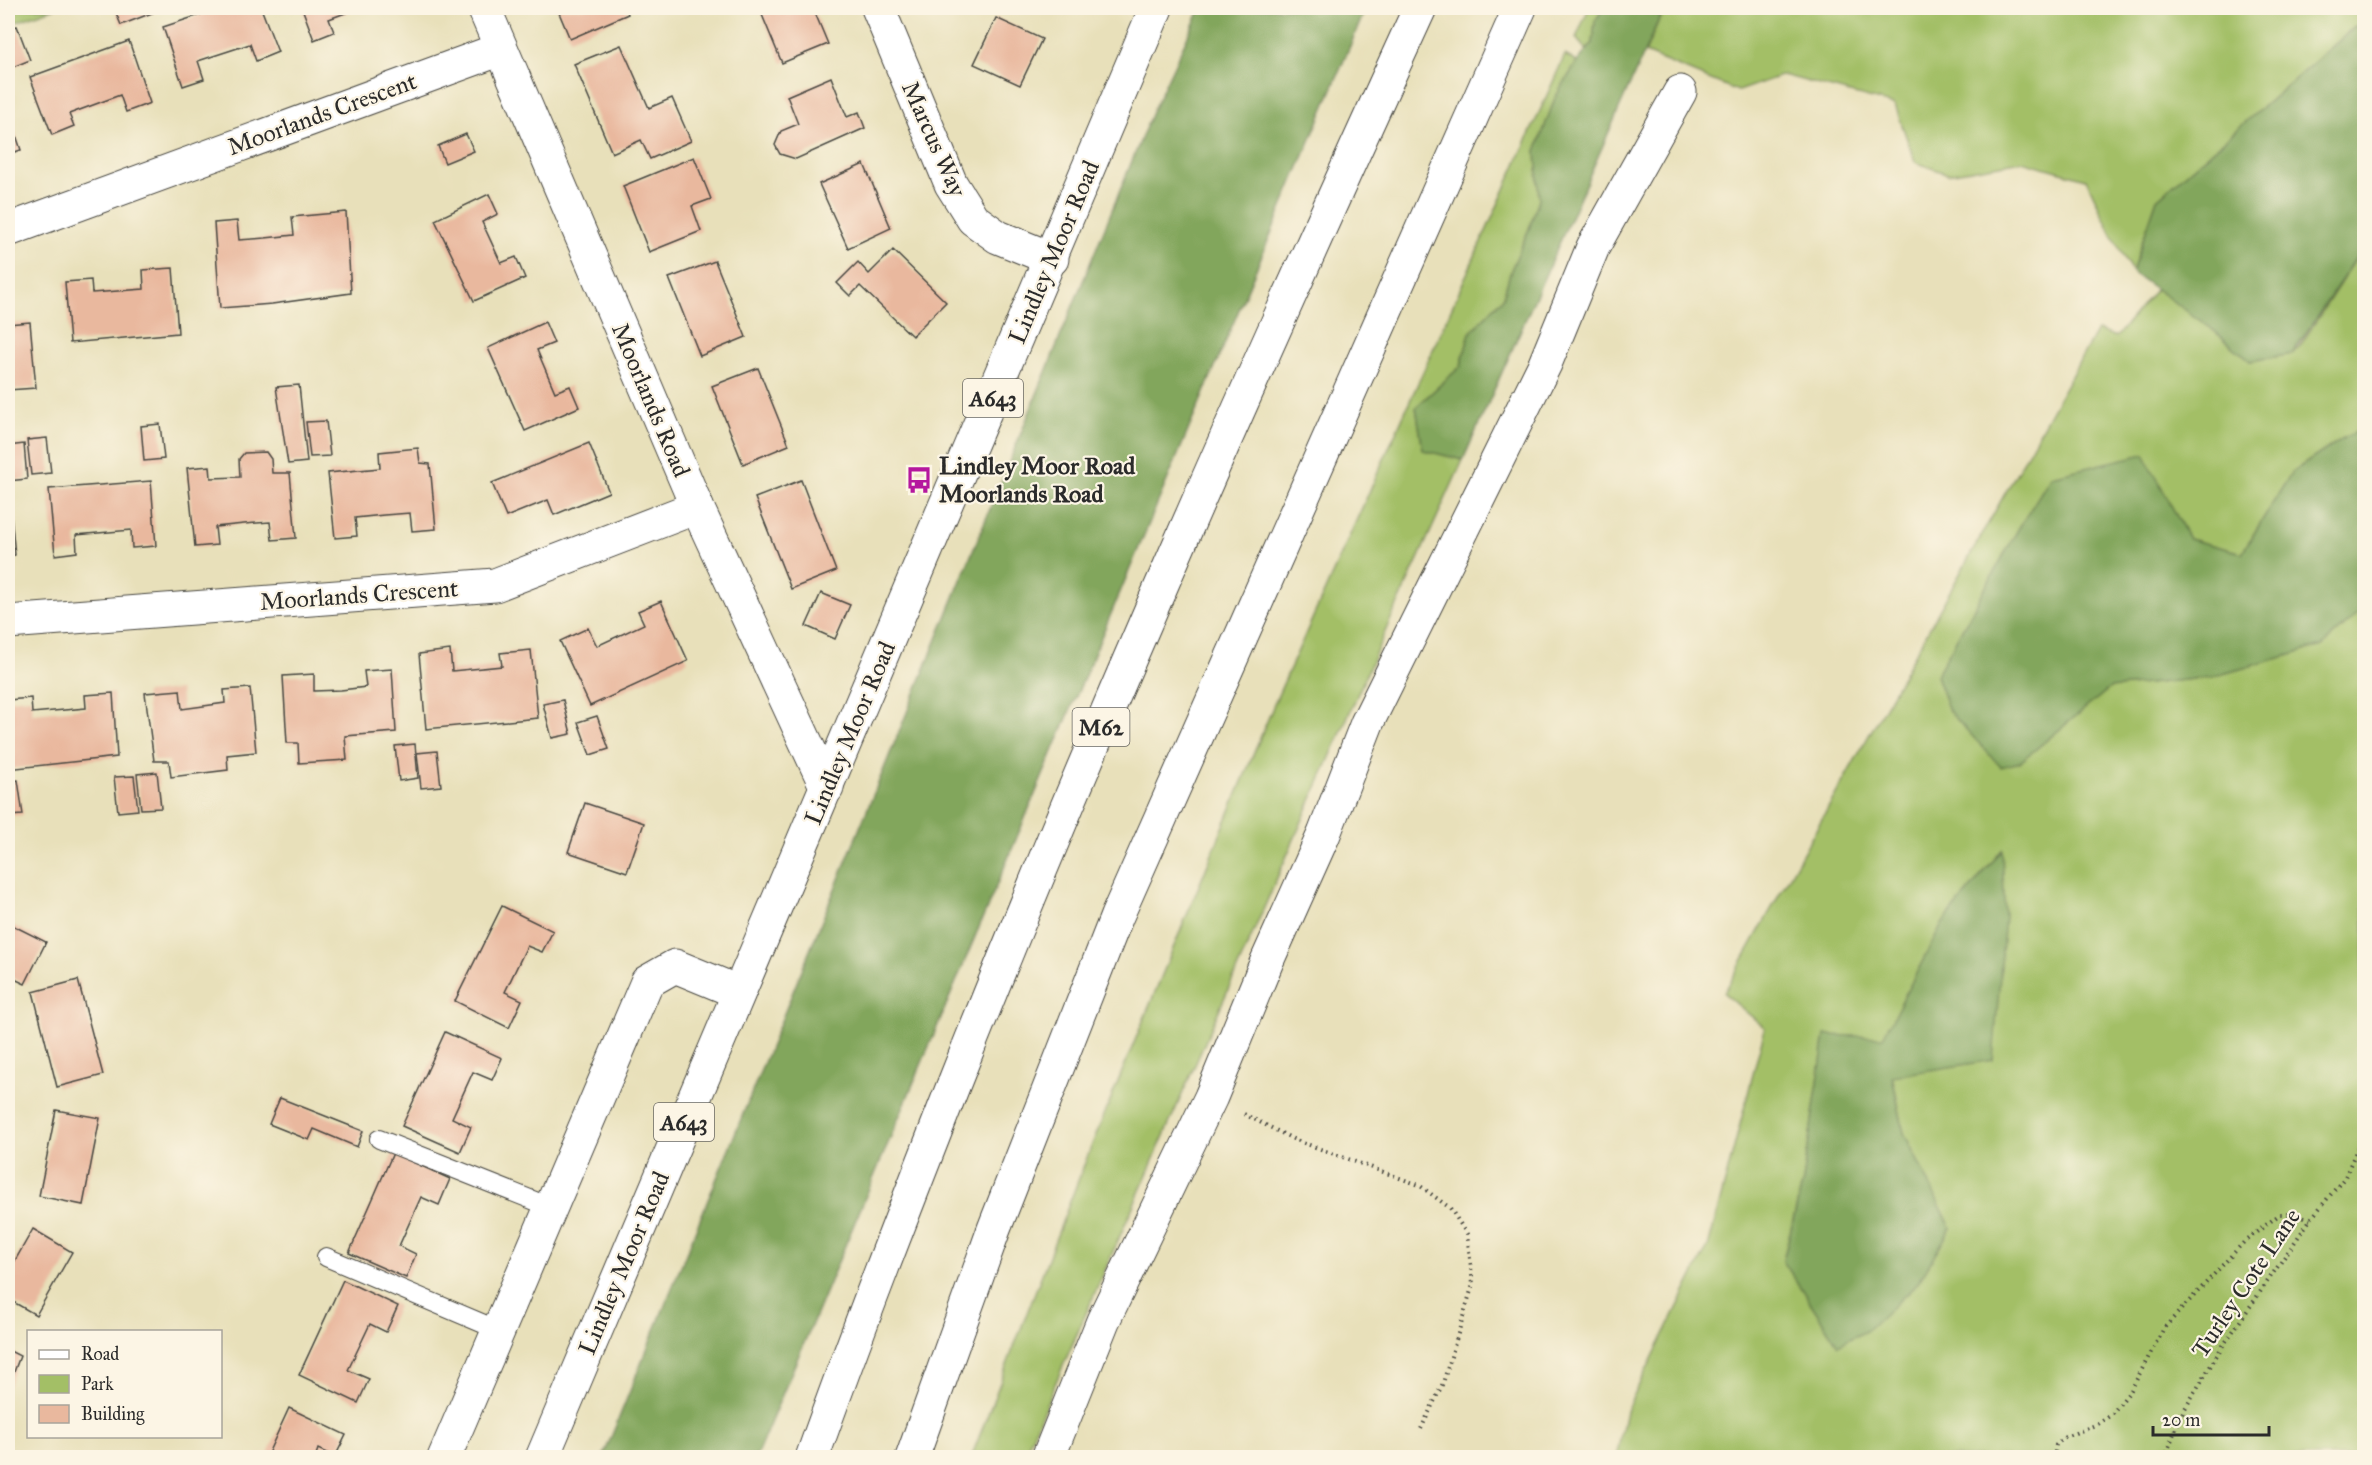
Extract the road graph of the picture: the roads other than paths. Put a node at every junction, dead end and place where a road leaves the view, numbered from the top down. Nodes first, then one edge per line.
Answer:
1 (484, 8) edge
2 (878, 8) edge
3 (1156, 8) edge
4 (1420, 8) edge
5 (1520, 8) edge
6 (501, 48) junction
7 (1680, 92) dead end
8 (8, 230) edge
9 (1052, 259) junction
10 (697, 507) junction
11 (8, 622) edge
12 (827, 788) junction
13 (738, 992) junction
14 (379, 1139) dead end
15 (550, 1207) junction
16 (326, 1257) dead end
17 (498, 1330) junction
18 (444, 1458) edge
19 (542, 1458) edge
20 (812, 1458) edge
21 (912, 1458) edge
22 (1048, 1458) edge

1 - 6 main road, Moorlands Road
2 - 9 main road, Marcus Way
3 - 9 main road, Lindley Moor Road / A643
4 - 20 main road, M62
5 - 21 main road
6 - 8 main road, Moorlands Crescent
6 - 10 main road, Moorlands Road
7 - 22 main road
9 - 12 main road, Lindley Moor Road / A643
10 - 11 main road, Moorlands Crescent
10 - 12 main road, Moorlands Road
12 - 13 main road, Lindley Moor Road / A643
13 - 15 main road
13 - 19 main road, Lindley Moor Road / A643
14 - 15 lane
15 - 17 main road
16 - 17 lane
17 - 18 main road

